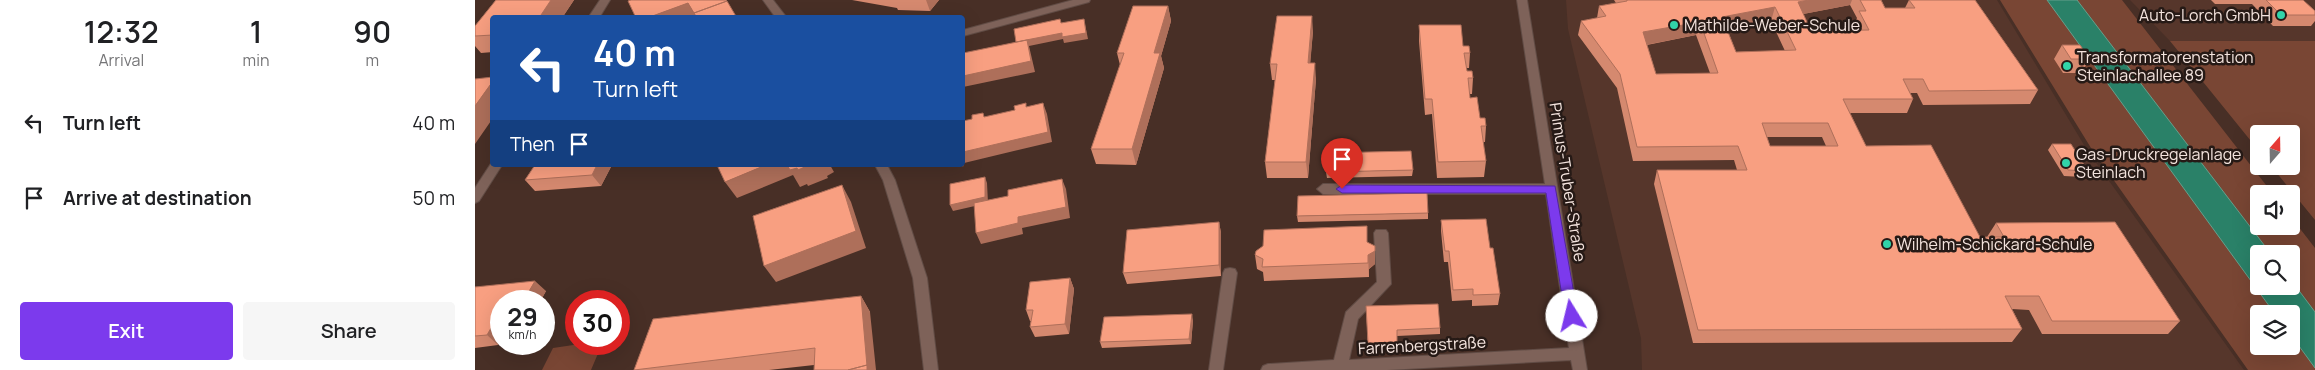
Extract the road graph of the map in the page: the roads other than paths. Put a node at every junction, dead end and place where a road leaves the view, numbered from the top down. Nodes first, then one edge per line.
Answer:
1 (605, 0) edge
2 (768, 0) edge
3 (1085, 0) edge
4 (1522, 0) edge
5 (595, 15) edge
6 (780, 15) edge
7 (965, 32) edge
8 (495, 167) edge
9 (882, 167) edge
10 (1323, 189) dead end
11 (1551, 189) junction
12 (475, 198) edge
13 (1381, 233) dead end
14 (1230, 274) dead end
15 (1578, 354) junction
16 (1340, 368) junction
17 (931, 370) edge
18 (1216, 370) edge
19 (1268, 370) edge
20 (1580, 370) edge

1 - 5 street
2 - 6 street
3 - 7 street
4 - 11 street, Primus-Truber-Straße
8 - 12 street
9 - 17 street
10 - 11 street
11 - 15 street, Primus-Truber-Straße
13 - 16 street
14 - 18 street
15 - 16 street, Farrenbergstraße
15 - 20 street, Primus-Truber-Straße
16 - 19 street, Farrenbergstraße

